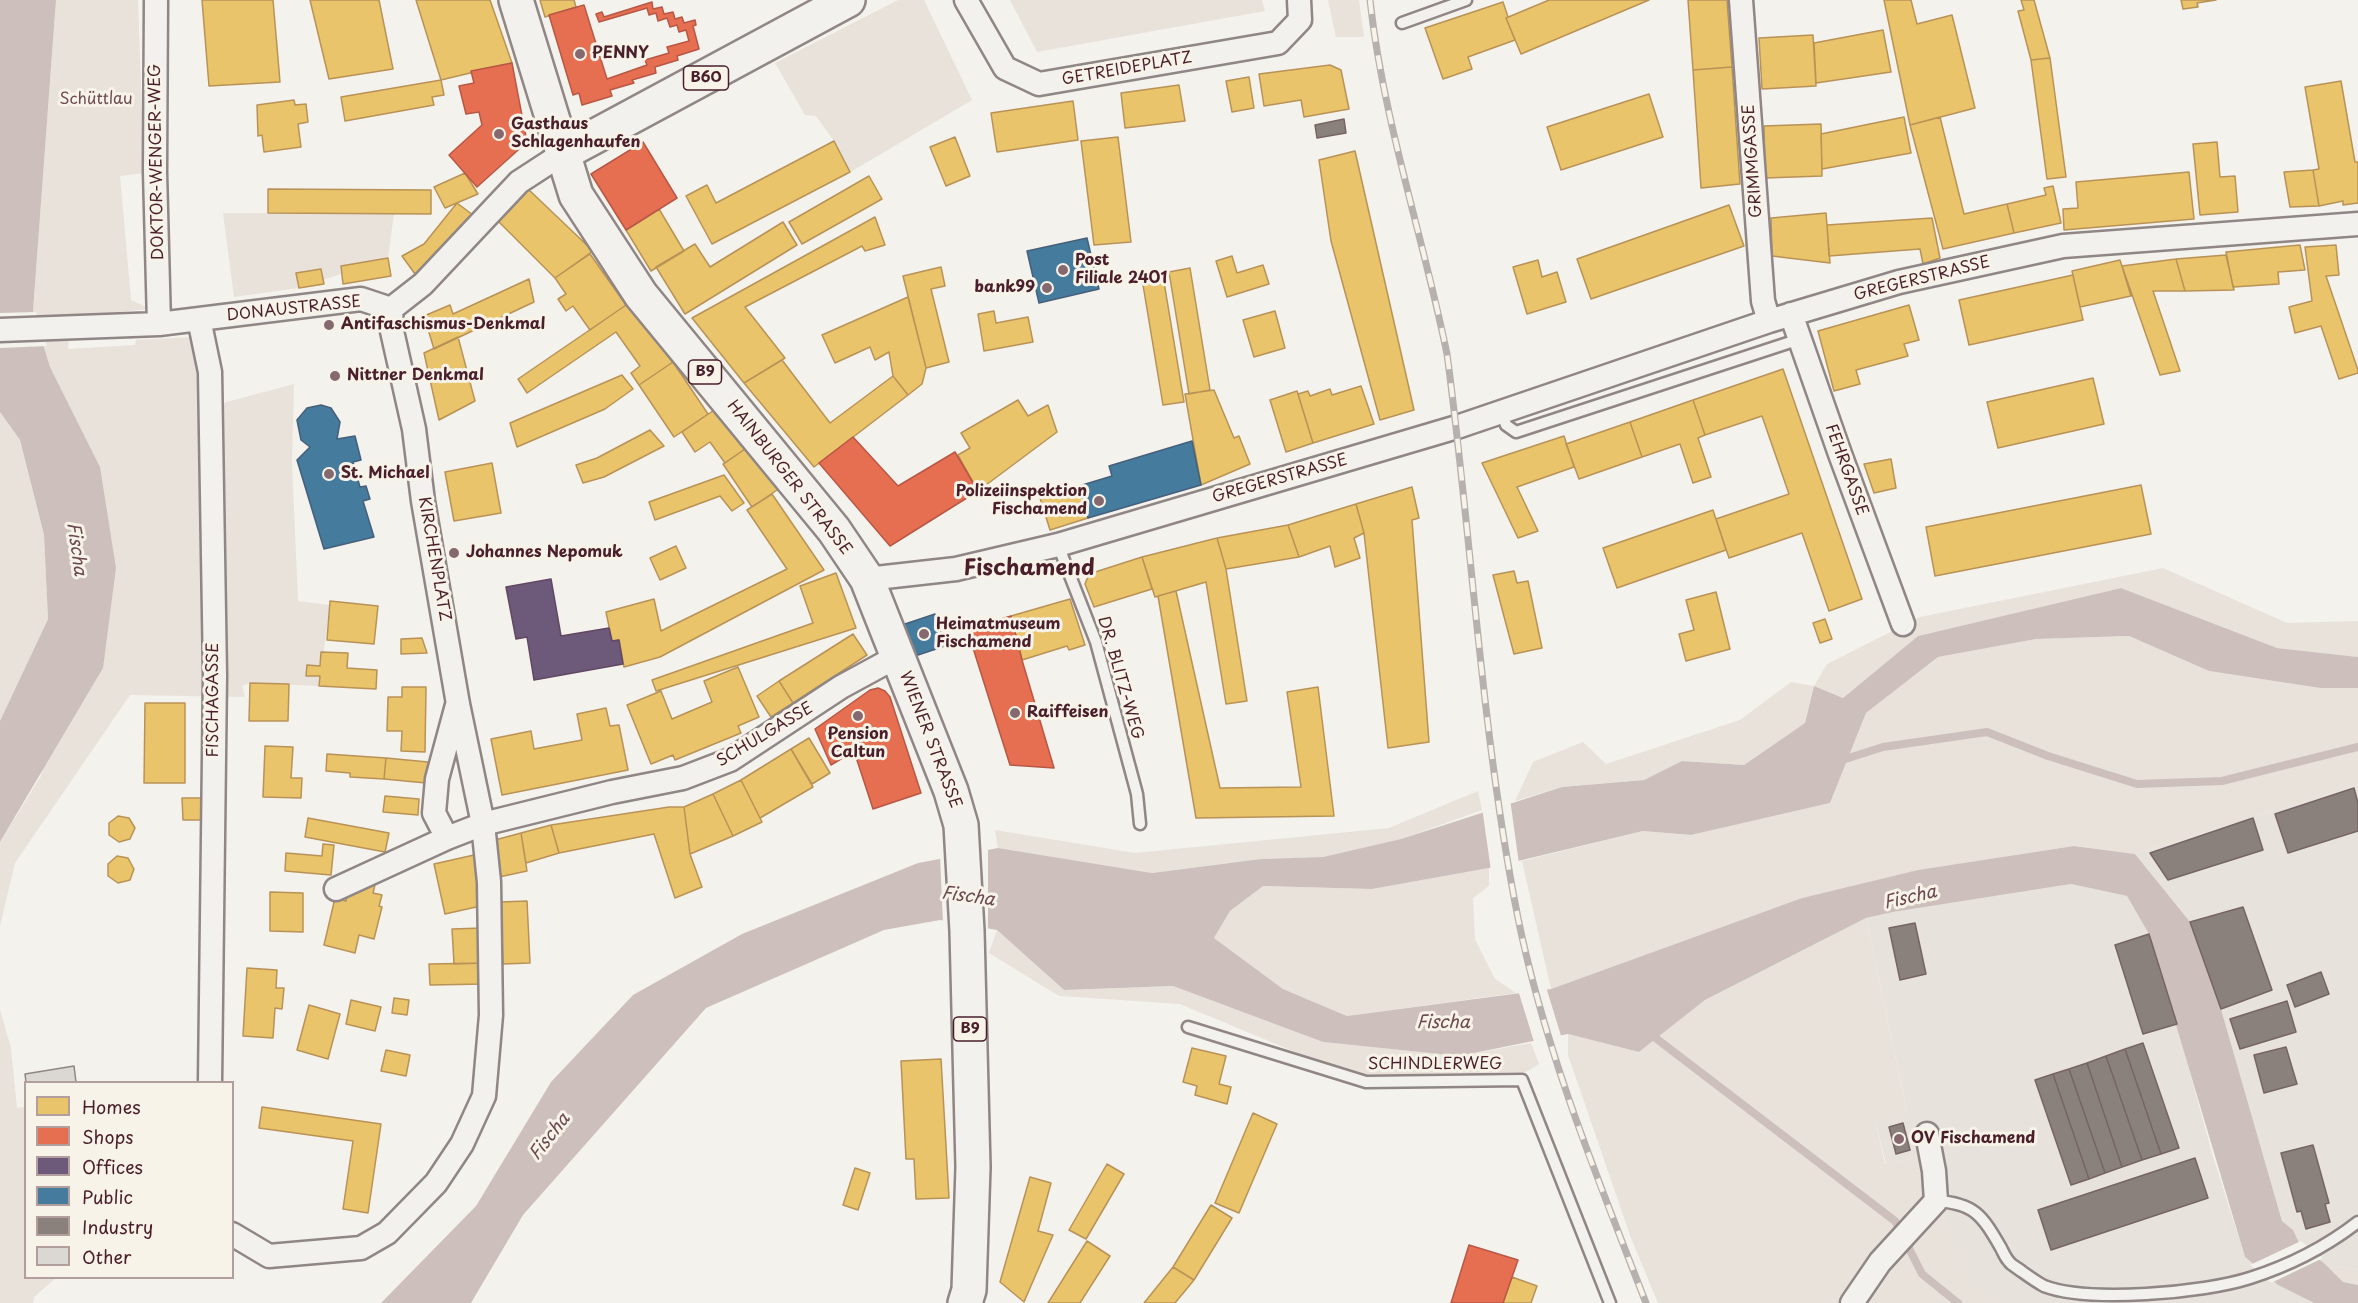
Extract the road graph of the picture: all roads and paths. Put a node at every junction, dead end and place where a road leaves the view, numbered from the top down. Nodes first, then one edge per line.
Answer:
1 (156, 0) edge
2 (516, 0) edge
3 (848, 0) edge
4 (966, 0) edge
5 (1299, 0) edge
6 (1466, 0) edge
7 (1741, 0) edge
8 (1402, 23) dead end
9 (562, 154) junction
10 (2358, 224) edge
11 (392, 309) junction
12 (1791, 314) junction
13 (199, 319) junction
14 (1768, 321) junction
15 (159, 324) junction
16 (0, 330) edge
17 (1800, 339) junction
18 (1501, 411) junction
19 (1058, 545) junction
20 (867, 579) junction
21 (1903, 624) dead end
22 (898, 656) junction
23 (458, 704) junction
24 (483, 824) junction
25 (1140, 824) dead end
26 (447, 838) junction
27 (336, 889) dead end
28 (1188, 1027) dead end
29 (210, 1081) edge
30 (1927, 1134) dead end
31 (1931, 1207) junction
32 (2358, 1222) edge
33 (234, 1235) edge
34 (965, 1303) edge
35 (1610, 1303) edge
36 (1852, 1303) edge

1 - 15 street, DOKTOR-WENGER-WEG
2 - 9 main road, HAINBURGER STRASSE / B9
3 - 9 main road, B60
4 - 5 street, GETREIDEPLATZ
6 - 8 lane
7 - 14 street, GRIMMGASSE
9 - 11 street
9 - 20 main road, HAINBURGER STRASSE / B9
10 - 12 street, GREGERSTRASSE
11 - 13 street, DONAUSTRASSE
11 - 23 street, KIRCHENPLATZ
12 - 14 street, GREGERSTRASSE
12 - 17 street, FEHRGASSE
13 - 15 street, DONAUSTRASSE
13 - 29 street, FISCHAGASSE
14 - 18 street, GREGERSTRASSE
15 - 16 street, DONAUSTRASSE
17 - 18 lane
17 - 21 street, FEHRGASSE
18 - 19 street, GREGERSTRASSE
19 - 20 street, GREGERSTRASSE
19 - 25 lane, DR. BLITZ-WEG
20 - 22 main road, WIENER STRASSE / B9
22 - 24 street, SCHULGASSE
22 - 34 main road, WIENER STRASSE / B9
23 - 24 street, KIRCHENPLATZ
23 - 26 street, KIRCHENPLATZ
24 - 26 street
24 - 33 street
26 - 27 street
28 - 35 lane, SCHINDLERWEG
30 - 31 street
31 - 32 lane
31 - 36 street

